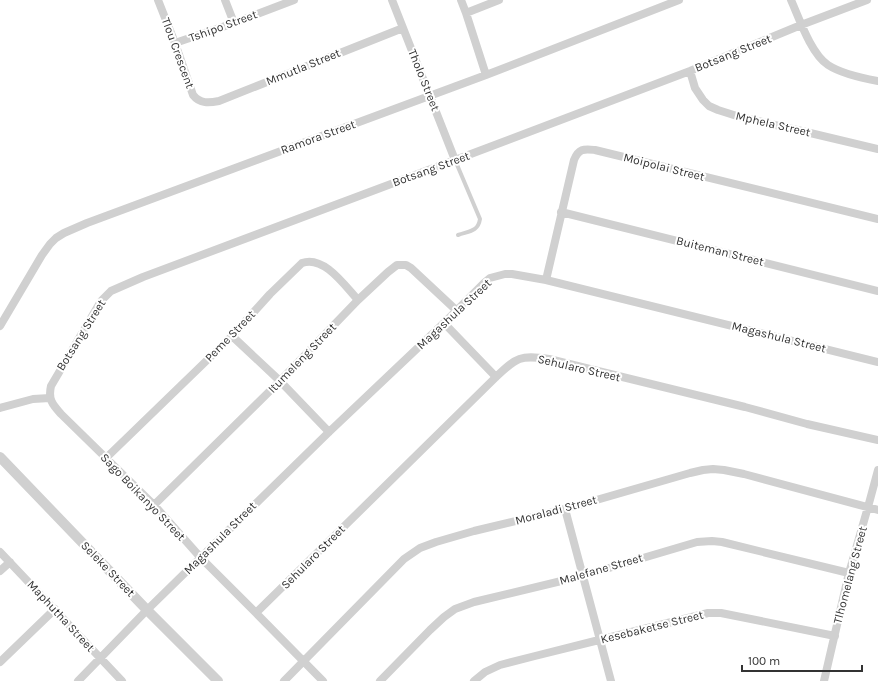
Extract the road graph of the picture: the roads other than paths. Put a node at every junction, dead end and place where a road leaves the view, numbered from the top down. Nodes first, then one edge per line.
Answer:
1 (158, 0) edge
2 (225, 0) edge
3 (294, 0) edge
4 (392, 0) edge
5 (461, 0) edge
6 (499, 0) edge
7 (679, 0) edge
8 (791, 0) edge
9 (867, 0) edge
10 (466, 13) junction
11 (234, 23) junction
12 (802, 25) junction
13 (403, 28) junction
14 (175, 44) junction
15 (690, 71) junction
16 (486, 75) junction
17 (878, 81) edge
18 (430, 95) junction
19 (203, 102) joint
20 (878, 149) edge
21 (455, 160) junction
22 (561, 212) junction
23 (878, 219) edge
24 (458, 235) dead end
25 (546, 280) junction
26 (878, 290) edge
27 (358, 300) junction
28 (456, 310) junction
29 (444, 323) junction
30 (0, 326) edge
31 (232, 336) junction
32 (878, 362) edge
33 (496, 377) junction
34 (280, 381) junction
35 (50, 398) junction
36 (0, 408) edge
37 (329, 432) junction
38 (878, 440) edge
39 (0, 457) edge
40 (106, 458) junction
41 (878, 470) edge
42 (154, 505) junction
43 (868, 507) junction
44 (565, 509) junction
45 (878, 510) edge
46 (0, 552) edge
47 (201, 558) junction
48 (10, 562) junction
49 (0, 571) edge
50 (849, 573) junction
51 (582, 576) junction
52 (55, 609) junction
53 (147, 610) junction
54 (256, 612) junction
55 (835, 636) junction
56 (599, 640) junction
57 (101, 658) junction
58 (303, 661) junction
59 (0, 662) edge
60 (78, 681) edge
61 (122, 681) edge
62 (218, 681) edge
63 (284, 681) edge
64 (323, 681) edge
65 (380, 681) edge
66 (474, 681) edge
67 (611, 681) edge
68 (824, 681) edge

1 - 14 street, Tlou Crescent
2 - 11 street
3 - 11 street, Tshipo Street
4 - 13 street, Tholo Street
5 - 10 street
6 - 10 street
7 - 16 street, Ramora Street
8 - 12 street
9 - 12 street, Botsang Street
10 - 16 street
11 - 14 street, Tshipo Street
12 - 15 street, Botsang Street
12 - 17 street
13 - 18 street, Tholo Street
13 - 19 street, Mmutla Street
14 - 19 street, Tlou Crescent
15 - 20 street, Mphela Street
15 - 21 street, Botsang Street
16 - 18 street, Ramora Street
18 - 21 street, Tholo Street
18 - 30 street, Ramora Street
21 - 24 lane
21 - 35 street, Botsang Street
22 - 23 street, Moipolai Street
22 - 25 street, Moipolai Street
22 - 26 street, Buiteman Street
25 - 28 street, Magashula Street
25 - 32 street, Magashula Street
27 - 28 street, Itumeleng Street
27 - 31 street, Peme Street
27 - 34 street, Itumeleng Street
28 - 29 street, Magashula Street
29 - 33 street
29 - 37 street, Magashula Street
31 - 34 street
31 - 40 street, Peme Street
33 - 38 street, Sehularo Street
33 - 54 street, Sehularo Street
34 - 37 street
34 - 42 street, Itumeleng Street
35 - 36 street
35 - 40 street, Sago Boikanyo Street
37 - 47 street, Magashula Street
39 - 53 street, Seleke Street
40 - 42 street, Sago Boikanyo Street
41 - 43 street, Tlhomelang Street
42 - 47 street, Sago Boikanyo Street
43 - 44 street, Moraladi Street
43 - 45 street, Moraladi Street
43 - 50 street, Tlhomelang Street
44 - 51 street
44 - 58 street, Moraladi Street
46 - 48 street, Maphutha Street
47 - 53 street, Magashula Street
47 - 54 street, Sago Boikanyo Street
48 - 49 street
48 - 52 street, Maphutha Street
50 - 51 street, Malefane Street
50 - 55 street, Tlhomelang Street
51 - 56 street
51 - 65 street, Malefane Street
52 - 57 street, Maphutha Street
52 - 59 street
53 - 57 street, Magashula Street
53 - 62 street, Seleke Street
54 - 58 street, Sago Boikanyo Street
55 - 56 street, Kesebaketse Street
55 - 68 street, Tlhomelang Street
56 - 66 street, Kesebaketse Street
56 - 67 street
57 - 60 street, Magashula Street
57 - 61 street, Maphutha Street
58 - 63 street, Moraladi Street
58 - 64 street, Sago Boikanyo Street

